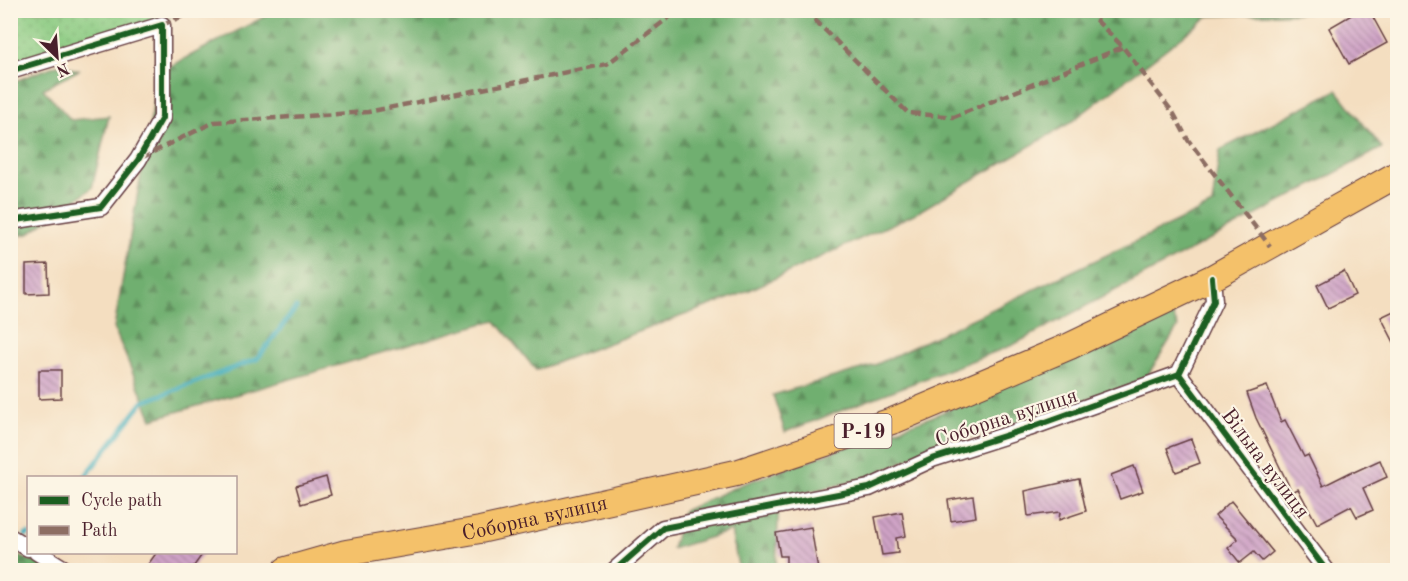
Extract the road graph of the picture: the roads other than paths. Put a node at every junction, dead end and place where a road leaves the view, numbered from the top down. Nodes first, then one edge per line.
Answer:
1 (10, 71) edge
2 (1398, 174) edge
3 (10, 221) edge
4 (1212, 278) junction
5 (1179, 374) junction
6 (10, 537) edge
7 (27, 547) edge
8 (39, 554) edge
9 (66, 570) edge
10 (286, 570) edge
11 (615, 570) edge
12 (1326, 570) edge

1 - 3 street
2 - 4 main road, Соборна вулиця / Р-19
4 - 5 street
4 - 10 main road, Соборна вулиця / Р-19
5 - 11 street, Соборна вулиця
5 - 12 street, Вільна вулиця
6 - 7 street
8 - 9 street

